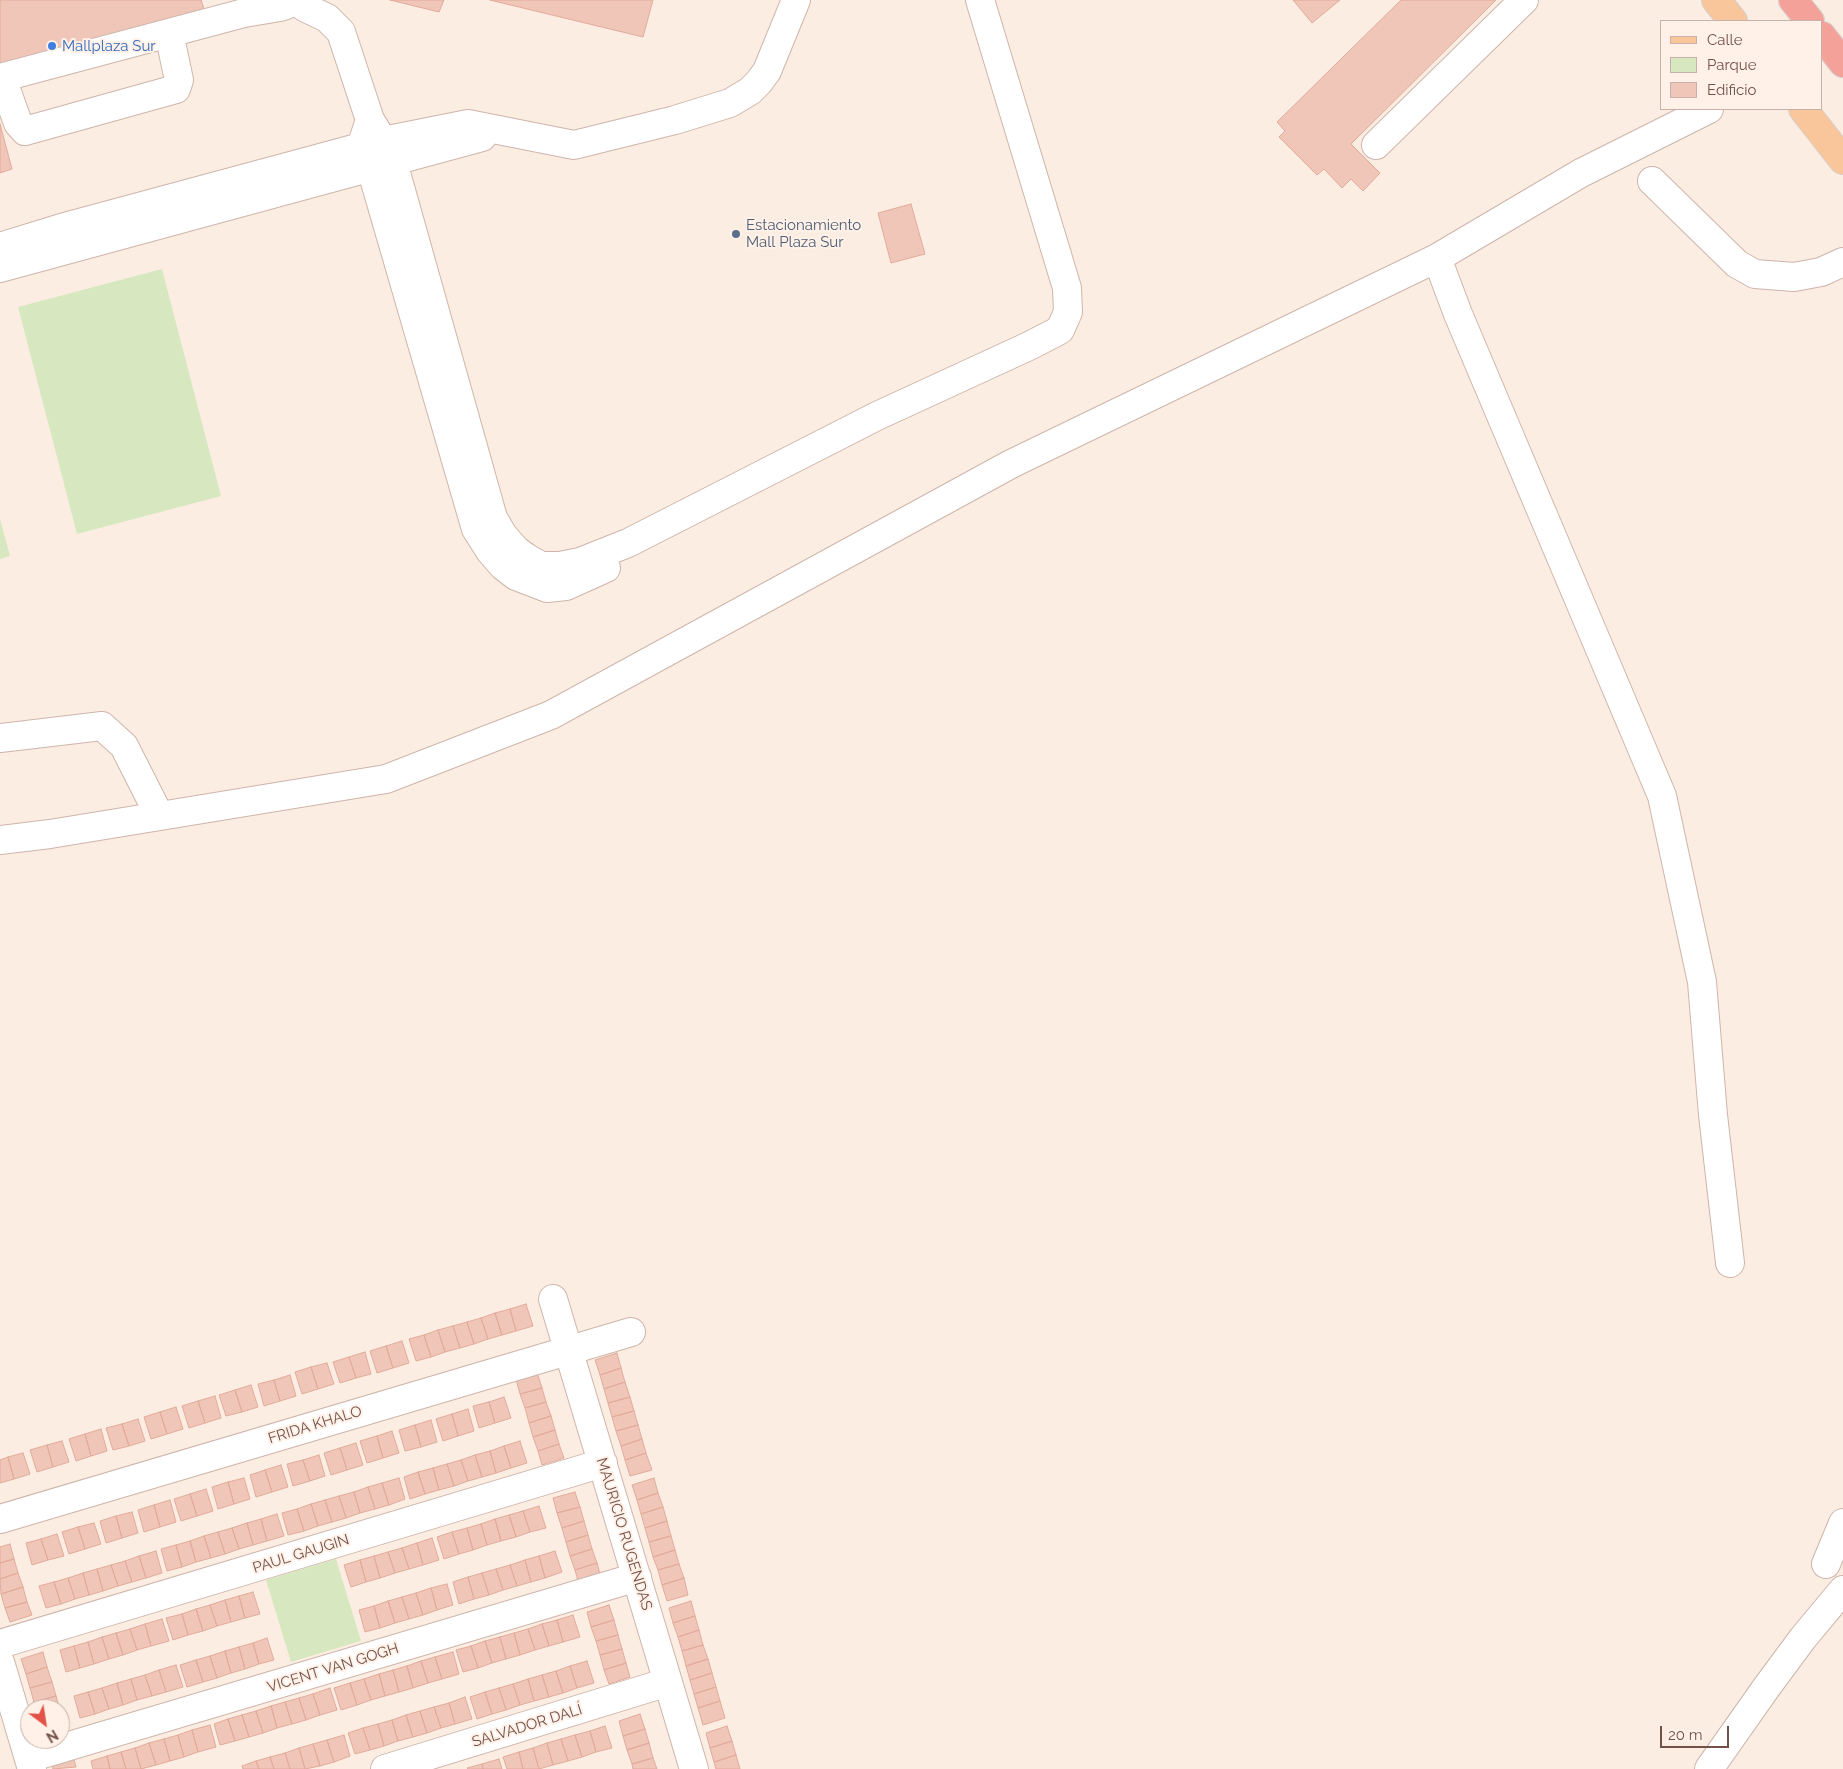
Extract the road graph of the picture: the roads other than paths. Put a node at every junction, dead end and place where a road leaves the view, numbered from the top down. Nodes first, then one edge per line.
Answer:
1 (293, 0) edge
2 (796, 0) edge
3 (980, 0) edge
4 (997, 0) edge
5 (1524, 0) edge
6 (1716, 0) edge
7 (1793, 0) edge
8 (1732, 20) edge
9 (1809, 20) edge
10 (169, 33) junction
11 (1823, 37) edge
12 (1843, 63) edge
13 (1, 78) edge
14 (1707, 110) edge
15 (1804, 110) edge
16 (1376, 145) dead end
17 (375, 147) junction
18 (1843, 160) edge
19 (1652, 181) dead end
20 (0, 247) edge
21 (1437, 258) junction
22 (1843, 262) edge
23 (0, 268) edge
24 (0, 738) edge
25 (159, 815) junction
26 (0, 840) edge
27 (1730, 1263) dead end
28 (553, 1299) dead end
29 (631, 1332) dead end
30 (569, 1350) junction
31 (603, 1463) junction
32 (0, 1519) edge
33 (1843, 1523) edge
34 (1826, 1564) dead end
35 (637, 1578) junction
36 (1843, 1590) edge
37 (0, 1644) edge
38 (0, 1662) edge
39 (668, 1682) junction
40 (10, 1734) edge
41 (30, 1764) edge
42 (385, 1769) edge
43 (694, 1769) edge
44 (1709, 1769) edge

1 - 10 street
1 - 17 street
2 - 17 street
3 - 17 street
4 - 17 street
5 - 16 street
6 - 8 main road
7 - 9 highway
10 - 13 street
10 - 13 street
11 - 12 highway
14 - 21 street
15 - 18 main road
17 - 20 street
17 - 23 street
19 - 22 street
21 - 25 street
21 - 27 street
24 - 25 street
25 - 26 street
28 - 30 street, MAURICIO RUGENDAS
29 - 30 street, FRIDA KHALO
30 - 31 street, MAURICIO RUGENDAS
30 - 32 street, FRIDA KHALO
31 - 35 street, MAURICIO RUGENDAS
31 - 37 street, PAUL GAUGIN
33 - 34 street
35 - 39 street, MAURICIO RUGENDAS
35 - 41 street, VICENT VAN GOGH
36 - 44 street
38 - 40 street
39 - 42 street, SALVADOR DALÍ
39 - 43 street, MAURICIO RUGENDAS
40 - 41 street

